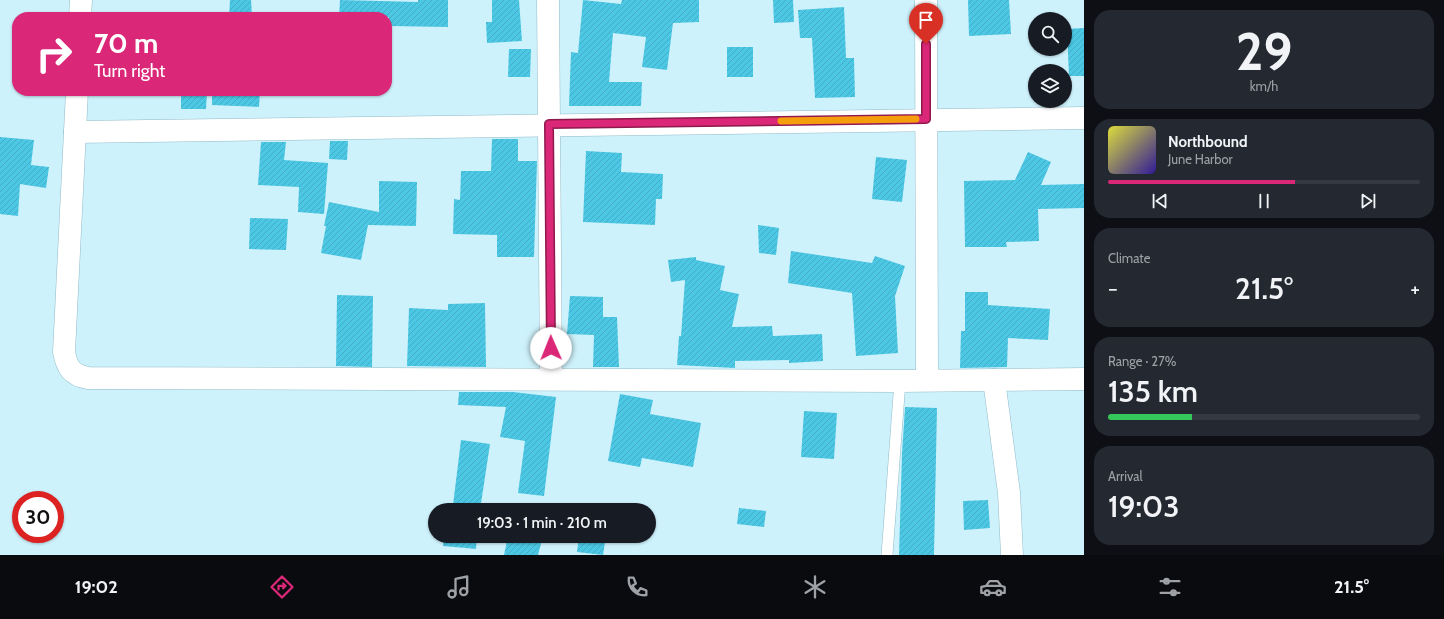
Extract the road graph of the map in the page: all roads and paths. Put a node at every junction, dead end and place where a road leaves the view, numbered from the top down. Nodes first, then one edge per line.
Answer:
1 (81, 0) edge
2 (548, 0) edge
3 (926, 0) edge
4 (80, 12) edge
5 (77, 96) edge
6 (1084, 118) edge
7 (926, 119) junction
8 (549, 124) junction
9 (75, 132) junction
10 (551, 379) junction
11 (1084, 379) edge
12 (927, 380) junction
13 (994, 380) junction
14 (900, 381) junction
15 (887, 555) edge
16 (1012, 555) edge

1 - 4 street
2 - 8 street
3 - 7 street
5 - 9 street
6 - 7 street
7 - 8 street
7 - 12 street
8 - 9 street
8 - 10 street
9 - 10 street
10 - 14 street
11 - 13 street
12 - 13 street
12 - 14 street
13 - 16 street
14 - 15 lane

